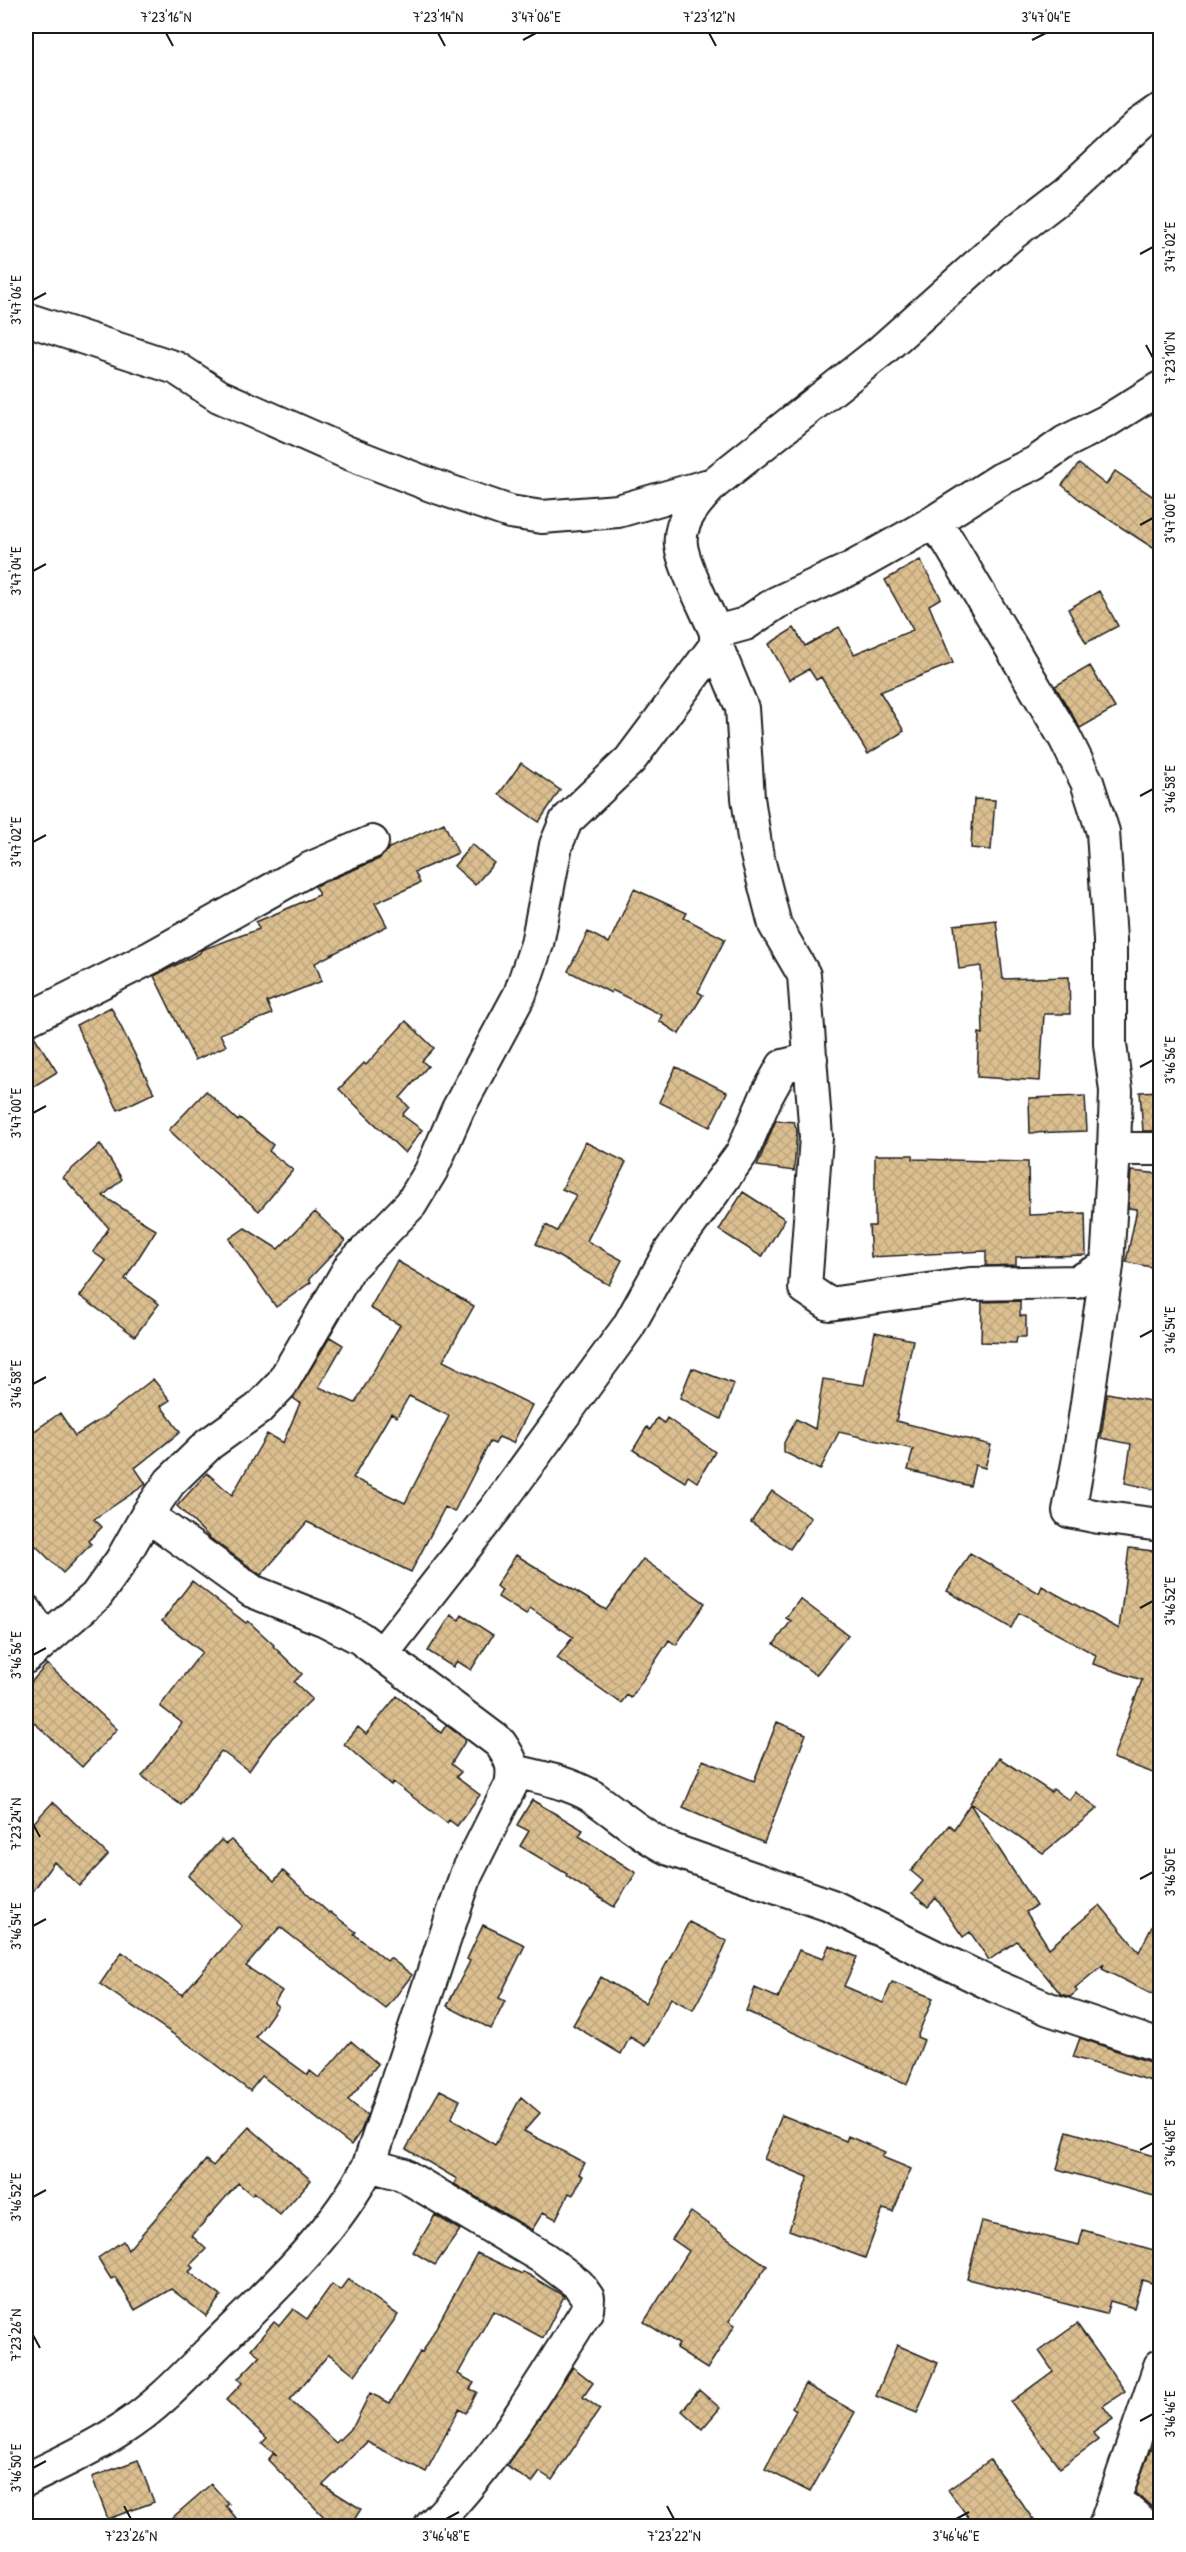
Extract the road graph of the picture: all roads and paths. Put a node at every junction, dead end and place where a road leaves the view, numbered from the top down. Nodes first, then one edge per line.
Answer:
1 (1154, 121) edge
2 (26, 319) edge
3 (1161, 388) edge
4 (713, 484) junction
5 (932, 522) junction
6 (716, 639) junction
7 (372, 842) dead end
8 (26, 1020) edge
9 (811, 1059) junction
10 (1114, 1149) junction
11 (1161, 1149) edge
12 (1107, 1266) junction
13 (147, 1515) junction
14 (1161, 1525) edge
15 (26, 1611) edge
16 (35, 1649) edge
17 (382, 1654) junction
18 (514, 1771) junction
19 (1161, 2046) edge
20 (369, 2165) junction
21 (1161, 2366) edge
22 (26, 2480) edge
23 (1110, 2513) edge
24 (431, 2526) edge
25 (1146, 2526) edge

1 - 4 street
2 - 4 street
3 - 5 street
4 - 6 street
5 - 6 street
5 - 10 street
6 - 9 street
6 - 13 street
7 - 8 street
9 - 12 street
9 - 17 street
10 - 11 street
10 - 12 street
12 - 14 street
13 - 16 street
13 - 17 street
15 - 16 street
17 - 18 street
18 - 19 street
18 - 20 street
20 - 22 street
20 - 24 street
21 - 23 street
23 - 25 street

